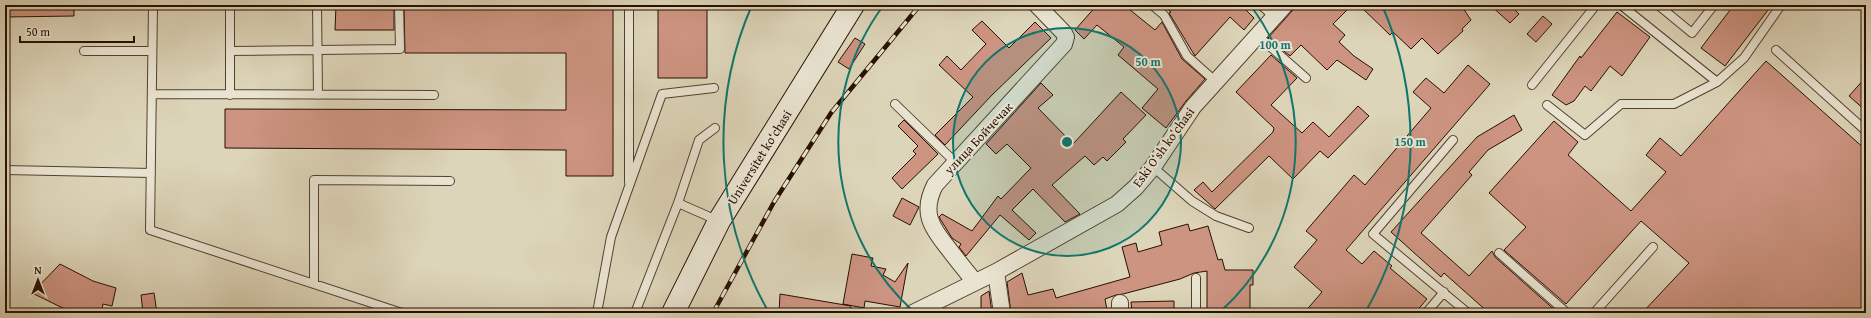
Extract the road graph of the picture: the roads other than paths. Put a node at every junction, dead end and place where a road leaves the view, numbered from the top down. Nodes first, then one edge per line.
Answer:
1 (153, 5) edge
2 (230, 5) edge
3 (317, 5) edge
4 (399, 5) edge
5 (629, 5) edge
6 (853, 5) edge
7 (1037, 5) edge
8 (1152, 5) edge
9 (1262, 5) edge
10 (1285, 5) edge
11 (1596, 5) edge
12 (1621, 5) edge
13 (1658, 5) edge
14 (1714, 5) edge
15 (1781, 5) edge
16 (1274, 17) junction
17 (1257, 35) junction
18 (318, 50) junction
19 (1776, 50) dead end
20 (84, 51) dead end
21 (152, 51) junction
22 (230, 51) junction
23 (1306, 78) dead end
24 (1215, 81) junction
25 (1717, 82) junction
26 (1532, 86) dead end
27 (714, 88) dead end
28 (152, 94) junction
29 (230, 95) junction
30 (318, 95) junction
31 (434, 95) dead end
32 (895, 104) dead end
33 (1547, 105) dead end
34 (715, 128) dead end
35 (1866, 131) edge
36 (1453, 140) dead end
37 (955, 162) junction
38 (1153, 167) junction
39 (5, 170) edge
40 (151, 173) junction
41 (450, 181) dead end
42 (630, 188) junction
43 (678, 203) junction
44 (720, 221) junction
45 (1249, 228) dead end
46 (1653, 247) dead end
47 (1499, 253) dead end
48 (996, 272) junction
49 (1196, 278) dead end
50 (975, 282) junction
51 (314, 284) junction
52 (1444, 292) junction
53 (402, 313) edge
54 (597, 313) edge
55 (635, 313) edge
56 (673, 313) edge
57 (913, 313) edge
58 (1002, 313) edge
59 (1196, 313) edge
60 (1426, 313) edge
61 (1468, 313) edge
62 (1568, 313) edge
63 (1594, 313) edge

1 - 21 lane
2 - 22 lane
3 - 18 lane
4 - 18 lane
5 - 42 lane
6 - 44 main road, Universitet kо‘chasi
7 - 37 street, улица Бойчечак
8 - 24 lane
9 - 16 lane
10 - 16 street, Eski Oʻsh koʻchasi
11 - 26 lane
12 - 25 lane
13 - 14 lane
15 - 25 lane
16 - 17 street, Eski Oʻsh koʻchasi
17 - 23 lane
17 - 24 street, Eski Oʻsh koʻchasi
18 - 22 lane
18 - 30 lane
19 - 35 lane
20 - 21 lane
21 - 28 lane
22 - 29 lane
24 - 38 street, Eski Oʻsh koʻchasi
25 - 33 lane
27 - 42 lane
28 - 29 lane
28 - 40 lane
29 - 30 lane
30 - 31 lane
32 - 37 lane
34 - 43 lane
36 - 52 lane
37 - 50 street, улица Бойчечак
38 - 45 lane
38 - 48 street, Eski Oʻsh koʻchasi
39 - 40 lane
40 - 51 lane
41 - 51 lane
42 - 54 lane
43 - 44 lane
43 - 55 lane
44 - 56 main road, Universitet kо‘chasi
46 - 63 lane
47 - 62 lane
48 - 50 street, Eski Oʻsh koʻchasi
48 - 58 street
49 - 59 lane
50 - 57 street, Eski Oʻsh koʻchasi
51 - 53 lane
52 - 60 lane
52 - 61 lane

